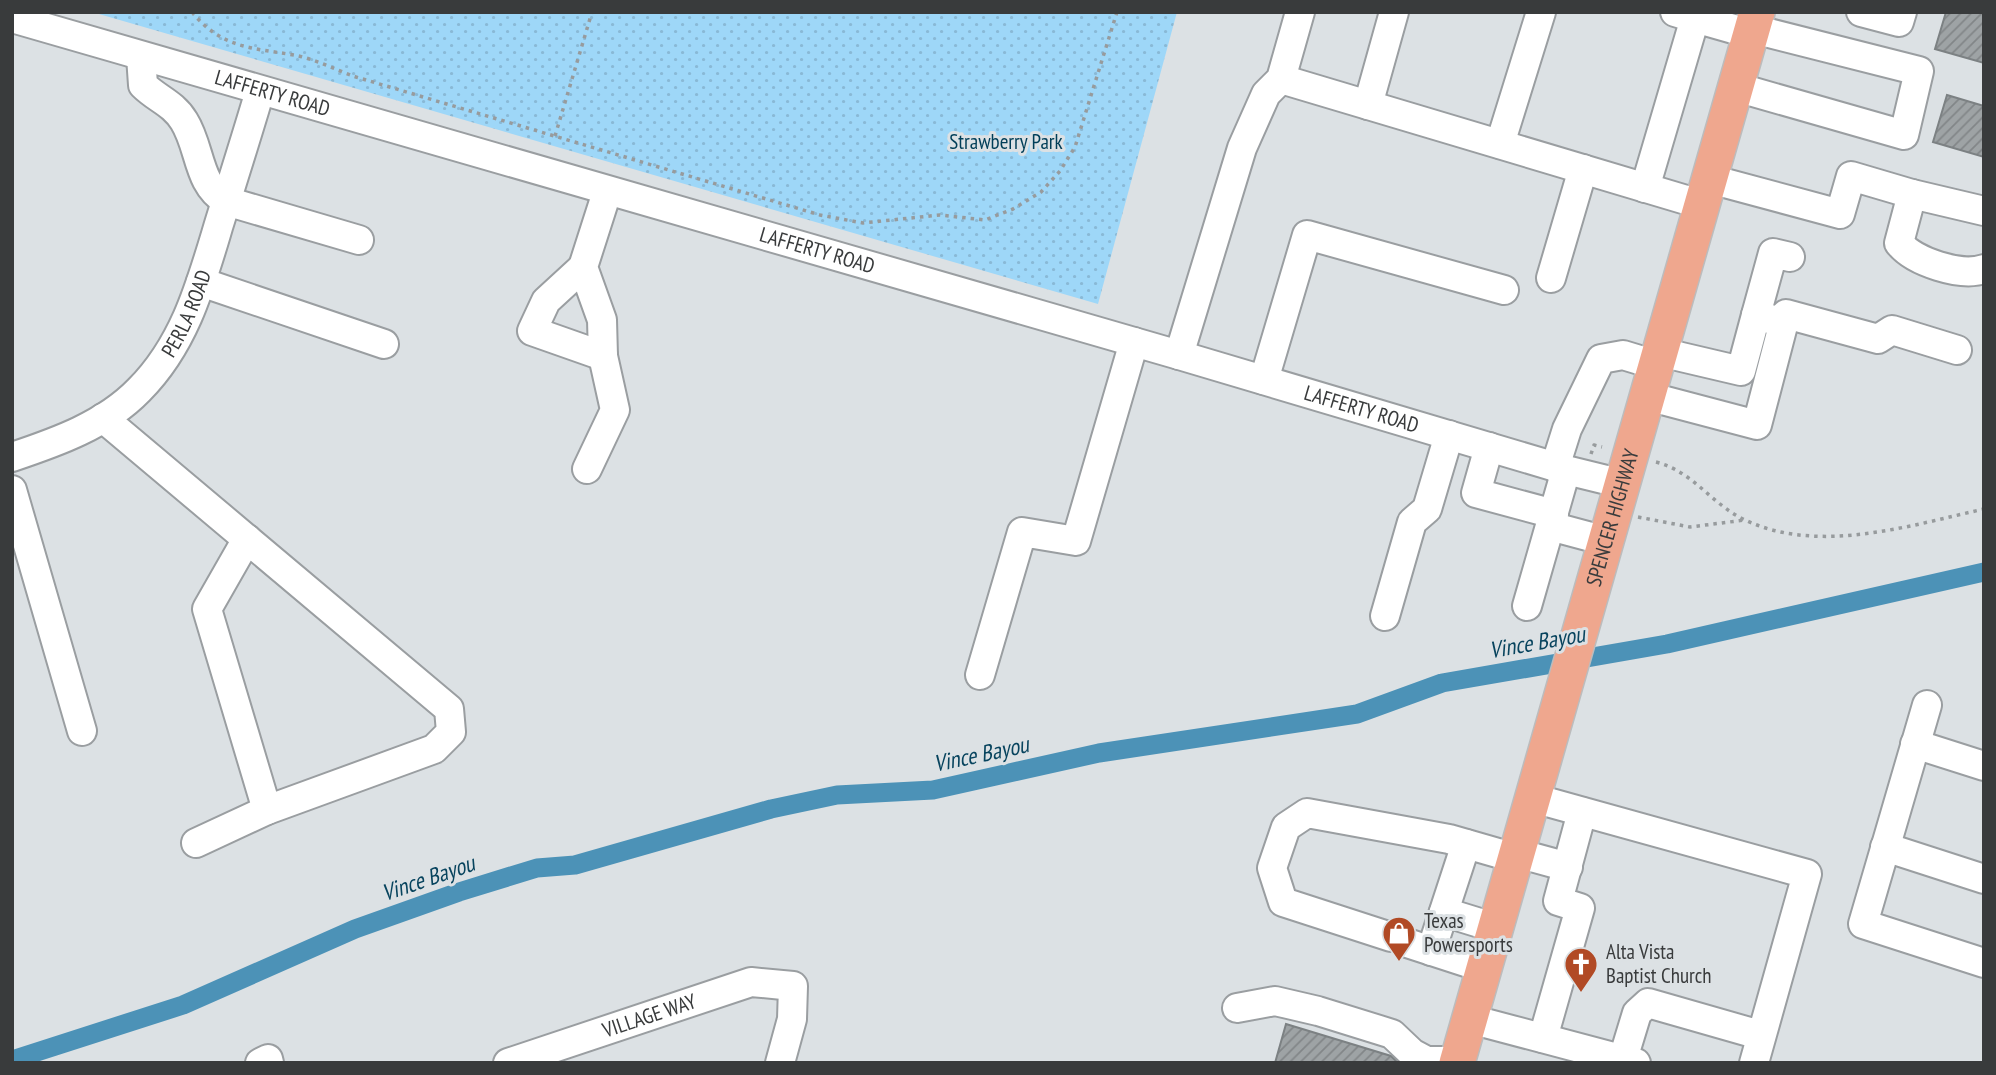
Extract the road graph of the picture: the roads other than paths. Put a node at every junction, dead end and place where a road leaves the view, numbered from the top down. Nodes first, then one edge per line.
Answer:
1 (1300, 12) edge
2 (1394, 12) edge
3 (1541, 12) edge
4 (1861, 12) edge
5 (1902, 12) edge
6 (1685, 15) edge
7 (12, 18) edge
8 (1754, 25) edge
9 (141, 55) junction
10 (1281, 79) junction
11 (1736, 87) junction
12 (260, 90) junction
13 (1368, 105) junction
14 (1500, 145) junction
15 (1583, 169) junction
16 (1645, 188) junction
17 (607, 192) junction
18 (1706, 192) junction
19 (1912, 194) junction
20 (226, 201) junction
21 (1984, 211) edge
22 (359, 240) dead end
23 (1790, 257) dead end
24 (583, 267) junction
25 (1984, 269) edge
26 (1550, 278) dead end
27 (201, 282) junction
28 (1504, 290) dead end
29 (1756, 315) junction
30 (1784, 323) junction
31 (1134, 342) junction
32 (384, 344) dead end
33 (1958, 350) dead end
34 (1179, 355) junction
35 (603, 356) junction
36 (1655, 371) junction
37 (1264, 380) junction
38 (103, 418) junction
39 (1449, 435) junction
40 (1489, 447) junction
41 (12, 457) edge
42 (1560, 468) junction
43 (587, 469) dead end
44 (1623, 484) junction
45 (12, 489) edge
46 (1552, 520) junction
47 (247, 539) junction
48 (1606, 541) junction
49 (1527, 606) dead end
50 (1385, 615) dead end
51 (980, 675) dead end
52 (1927, 705) dead end
53 (82, 732) dead end
54 (1916, 744) junction
55 (1984, 766) edge
56 (1533, 798) junction
57 (267, 810) junction
58 (1583, 812) junction
59 (196, 843) dead end
60 (1466, 844) junction
61 (1885, 847) junction
62 (1516, 855) junction
63 (1568, 867) junction
64 (1984, 879) edge
65 (1444, 912) junction
66 (1496, 928) junction
67 (1431, 951) junction
68 (1984, 963) edge
69 (1484, 968) junction
70 (1237, 1008) dead end
71 (1470, 1018) junction
72 (1760, 1035) junction
73 (1544, 1038) junction
74 (1629, 1061) edge
75 (1458, 1062) edge
76 (260, 1063) edge
77 (270, 1063) edge
78 (508, 1063) edge
79 (780, 1063) edge
80 (1754, 1063) edge

1 - 10 street
2 - 13 street
3 - 14 street
4 - 5 street
6 - 8 street
6 - 16 street
7 - 9 street, LAFFERTY ROAD
8 - 11 main road, SPENCER HIGHWAY
8 - 11 street
9 - 12 street, LAFFERTY ROAD
9 - 20 street
10 - 13 street
10 - 34 street
11 - 18 main road, SPENCER HIGHWAY
12 - 17 street, LAFFERTY ROAD
12 - 20 street, PERLA ROAD
13 - 14 street
14 - 15 street
15 - 16 street
15 - 26 street
16 - 18 street
17 - 24 street
17 - 31 street, LAFFERTY ROAD
18 - 19 street
18 - 36 main road, SPENCER HIGHWAY
19 - 21 street
19 - 25 street
20 - 22 street
20 - 27 street, PERLA ROAD
23 - 29 street
24 - 35 street
24 - 35 street
27 - 32 street
27 - 38 street, PERLA ROAD
28 - 37 street
29 - 30 street
29 - 36 street
30 - 33 street
30 - 36 street
31 - 34 street, LAFFERTY ROAD
31 - 51 street
34 - 37 street, LAFFERTY ROAD
35 - 43 street
36 - 42 street
36 - 44 main road, SPENCER HIGHWAY
37 - 39 street, LAFFERTY ROAD
38 - 41 street, PERLA ROAD
38 - 47 street
39 - 40 street, LAFFERTY ROAD
39 - 50 street
40 - 42 street, LAFFERTY ROAD
40 - 46 street
42 - 44 street, LAFFERTY ROAD
42 - 46 street
44 - 48 main road, SPENCER HIGHWAY
45 - 53 street
46 - 48 street
46 - 49 street
47 - 57 street
47 - 57 street
48 - 56 main road, SPENCER HIGHWAY
52 - 54 street
54 - 55 street
54 - 61 street
56 - 58 street
56 - 62 main road, SPENCER HIGHWAY
57 - 59 street
58 - 63 street
58 - 72 street
60 - 62 street
60 - 65 street
60 - 67 street
61 - 64 street
61 - 68 street
62 - 63 street
62 - 66 main road, SPENCER HIGHWAY
63 - 73 street
65 - 66 street
65 - 67 street
66 - 69 main road, SPENCER HIGHWAY
67 - 69 street
69 - 71 main road, SPENCER HIGHWAY
70 - 75 street
71 - 73 street
71 - 75 main road, SPENCER HIGHWAY
72 - 74 street
72 - 80 street
73 - 74 street
76 - 77 street
78 - 79 street, VILLAGE WAY

